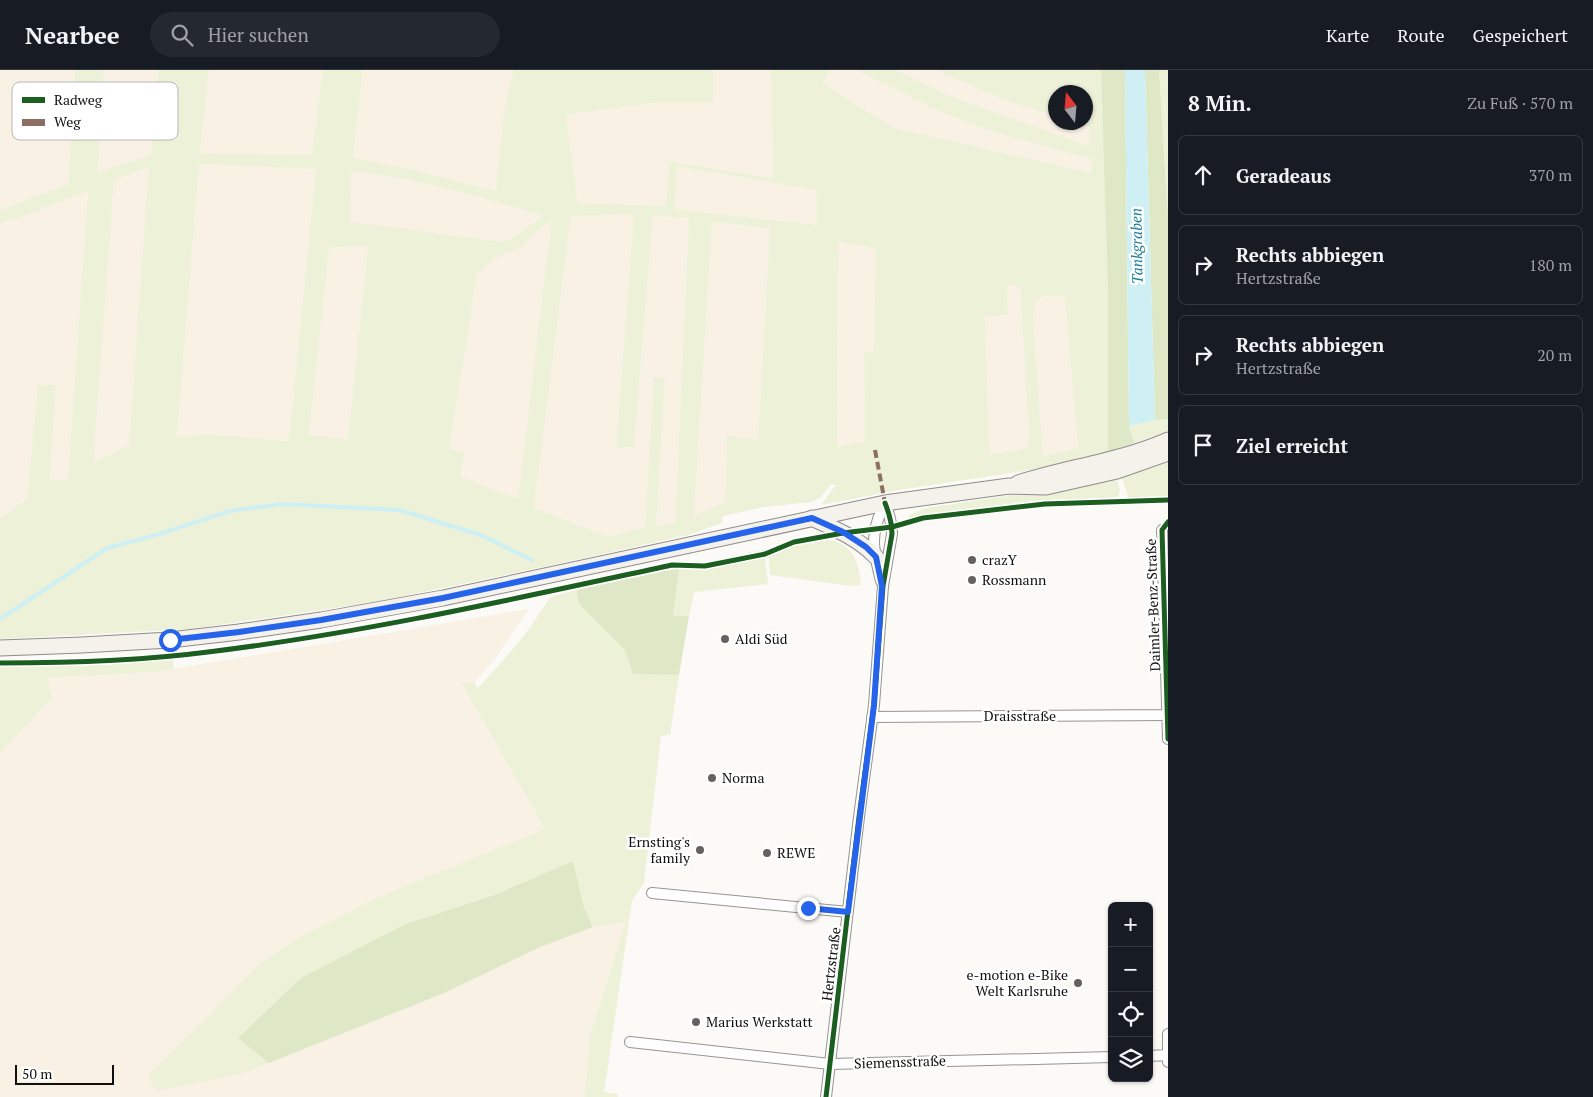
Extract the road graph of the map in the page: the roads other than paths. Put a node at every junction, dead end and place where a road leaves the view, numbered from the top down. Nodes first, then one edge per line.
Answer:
1 (1168, 440) edge
2 (1168, 453) edge
3 (1009, 486) junction
4 (885, 503) junction
5 (812, 518) junction
6 (1162, 530) dead end
7 (876, 557) junction
8 (882, 586) junction
9 (0, 648) edge
10 (1168, 715) edge
11 (872, 717) junction
12 (1168, 739) edge
13 (652, 893) dead end
14 (848, 912) junction
15 (1168, 1034) edge
16 (630, 1042) dead end
17 (1168, 1055) edge
18 (1153, 1056) edge
19 (1108, 1057) edge
20 (1168, 1062) edge
21 (830, 1064) junction
22 (826, 1097) edge

1 - 3 main road
2 - 3 main road
3 - 4 main road
4 - 5 main road
4 - 7 street, Hertzstraße
4 - 8 street, Hertzstraße
5 - 7 main road
5 - 9 main road
6 - 10 street, Daimler-Benz-Straße
7 - 8 street, Hertzstraße
8 - 11 street, Hertzstraße
10 - 11 street, Draisstraße
10 - 12 street, Daimler-Benz-Straße
11 - 14 street, Hertzstraße
13 - 14 street, Hertzstraße
14 - 21 street, Hertzstraße
15 - 17 street
16 - 21 street, Siemensstraße
17 - 18 street
17 - 20 street
19 - 21 street, Siemensstraße
21 - 22 street, Hertzstraße

